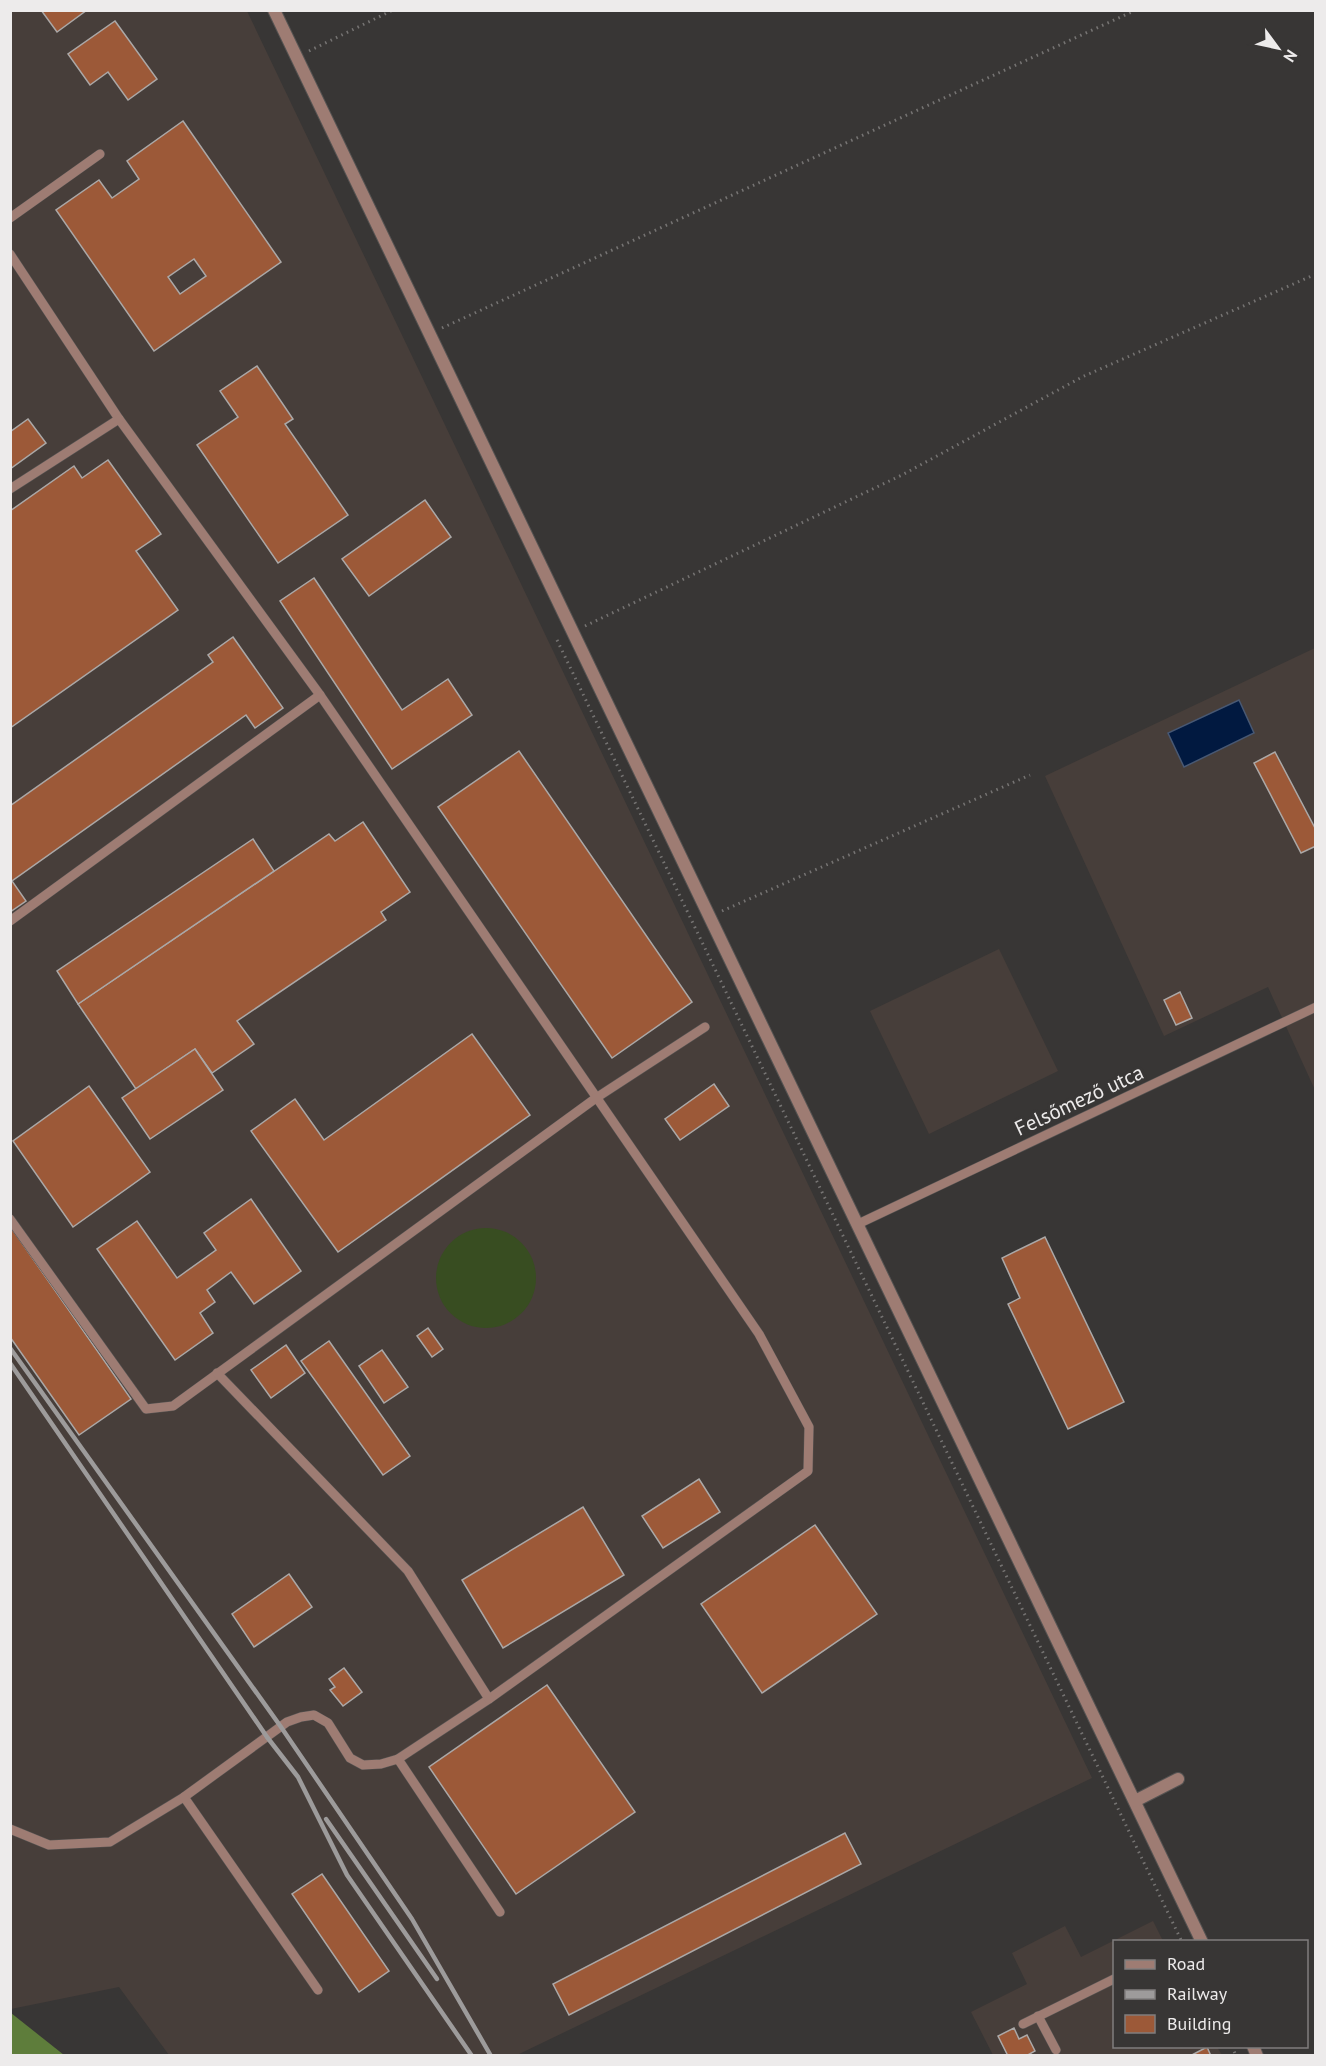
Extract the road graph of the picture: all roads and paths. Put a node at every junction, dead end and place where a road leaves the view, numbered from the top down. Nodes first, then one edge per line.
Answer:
1 (274, 10) edge
2 (393, 10) edge
3 (1136, 10) edge
4 (296, 57) junction
5 (100, 154) dead end
6 (10, 218) edge
7 (10, 254) edge
8 (1316, 274) edge
9 (429, 334) junction
10 (119, 419) junction
11 (10, 489) edge
12 (573, 632) junction
13 (556, 636) dead end
14 (320, 695) junction
15 (1030, 775) dead end
16 (710, 916) junction
17 (10, 921) edge
18 (1316, 1007) edge
19 (705, 1027) dead end
20 (596, 1098) junction
21 (10, 1219) edge
22 (858, 1224) junction
23 (217, 1373) junction
24 (489, 1699) junction
25 (398, 1759) junction
26 (1178, 1779) dead end
27 (184, 1797) junction
28 (1135, 1801) junction
29 (10, 1829) edge
30 (500, 1912) dead end
31 (1182, 1940) edge
32 (1198, 1940) edge
33 (1113, 1979) edge
34 (318, 1990) dead end
35 (1038, 2016) junction
36 (1023, 2024) dead end
37 (1056, 2050) dead end

1 - 4 street
2 - 4 path
3 - 9 path
4 - 9 street
5 - 6 lane
7 - 10 lane
8 - 12 path
9 - 12 street
10 - 11 lane
10 - 14 lane
12 - 16 street
13 - 31 path
14 - 17 lane
14 - 20 lane
15 - 16 path
16 - 22 street
18 - 22 lane, Felsőmező utca
19 - 20 lane
20 - 23 lane
20 - 24 lane
21 - 23 lane
22 - 28 street
23 - 24 lane
24 - 25 lane
25 - 27 lane
25 - 30 lane
26 - 28 street
27 - 29 lane
27 - 34 lane
28 - 32 street
33 - 35 lane
35 - 36 lane
35 - 37 lane

